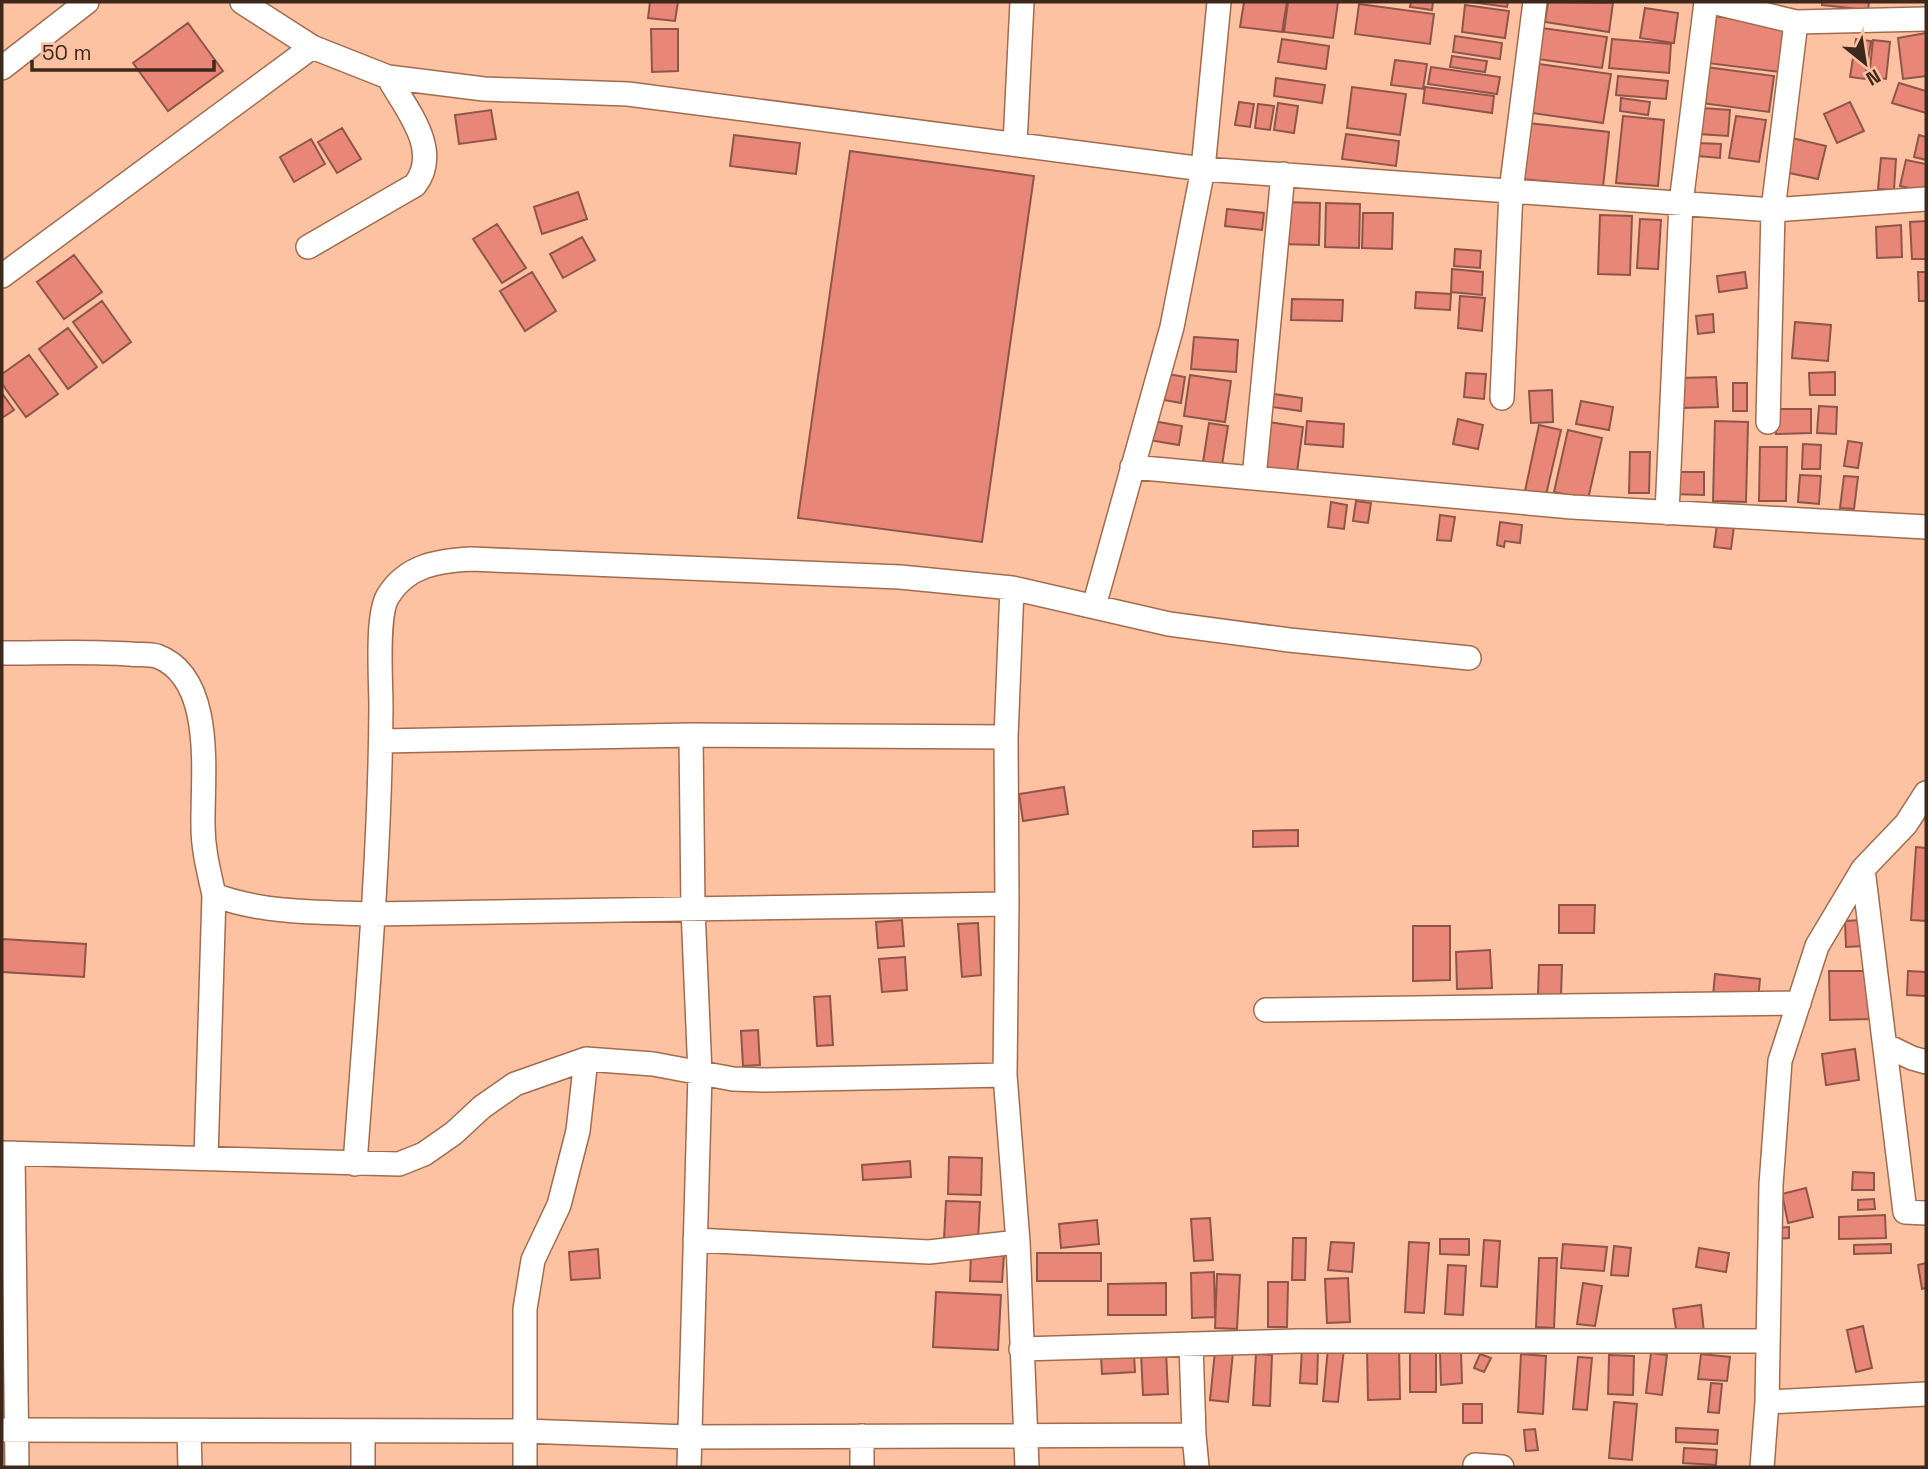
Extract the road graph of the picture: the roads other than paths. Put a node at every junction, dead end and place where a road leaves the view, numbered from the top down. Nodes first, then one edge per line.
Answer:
1 (87, 2) edge
2 (242, 2) edge
3 (1022, 2) edge
4 (1219, 2) edge
5 (1535, 2) edge
6 (1706, 2) edge
7 (1712, 2) edge
8 (1926, 19) edge
9 (1796, 22) junction
10 (312, 47) junction
11 (2, 68) edge
12 (388, 77) junction
13 (1015, 145) junction
14 (1203, 169) junction
15 (1283, 174) junction
16 (1511, 191) junction
17 (1926, 199) edge
18 (1681, 203) junction
19 (1773, 210) junction
20 (308, 247) dead end
21 (2, 276) edge
22 (1502, 398) dead end
23 (1768, 422) dead end
24 (1132, 467) junction
25 (1254, 478) junction
26 (1667, 513) junction
27 (1926, 527) edge
28 (1012, 588) junction
29 (1094, 607) junction
30 (2, 653) edge
31 (1469, 658) dead end
32 (691, 735) junction
33 (1006, 737) junction
34 (381, 741) junction
35 (1926, 793) edge
36 (1916, 825) edge
37 (1863, 870) junction
38 (214, 895) junction
39 (1007, 904) junction
40 (693, 909) junction
41 (373, 914) junction
42 (1798, 1003) junction
43 (1266, 1010) dead end
44 (1885, 1045) junction
45 (586, 1059) junction
46 (1926, 1062) edge
47 (700, 1074) junction
48 (1005, 1075) junction
49 (8, 1153) edge
50 (206, 1158) junction
51 (355, 1164) junction
52 (1926, 1213) edge
53 (695, 1241) junction
54 (1018, 1242) junction
55 (1768, 1341) junction
56 (1191, 1344) junction
57 (1021, 1349) junction
58 (1926, 1394) edge
59 (1767, 1402) junction
60 (9, 1430) edge
61 (189, 1431) junction
62 (363, 1431) junction
63 (524, 1431) junction
64 (1194, 1435) junction
65 (862, 1436) junction
66 (1026, 1436) junction
67 (688, 1437) junction
68 (1475, 1465) dead end
69 (17, 1467) edge
70 (190, 1467) edge
71 (363, 1467) edge
72 (525, 1467) edge
73 (689, 1467) edge
74 (862, 1467) edge
75 (1027, 1467) edge
76 (1197, 1467) edge
77 (1502, 1467) edge
78 (1762, 1467) edge

1 - 11 street
2 - 10 street
3 - 13 street
4 - 14 street
5 - 16 street
6 - 18 street
7 - 9 street
8 - 9 street
9 - 19 street
10 - 12 street
10 - 21 street
12 - 13 street
12 - 20 street
13 - 14 street
14 - 15 street
14 - 24 street
15 - 16 street
15 - 25 street
16 - 18 street
16 - 22 street
17 - 19 street
18 - 19 street
18 - 26 street
19 - 23 street
24 - 25 street
24 - 29 street
25 - 26 street
26 - 27 street
28 - 29 street
28 - 33 street
28 - 34 street
29 - 31 street
30 - 38 street
32 - 33 street
32 - 34 street
32 - 40 street
33 - 39 street
34 - 41 street
35 - 36 street
36 - 37 street
37 - 42 street
37 - 44 street
38 - 41 street
38 - 50 street
39 - 40 street
39 - 48 street
40 - 41 street
40 - 47 street
41 - 51 street
42 - 43 street
42 - 55 street
44 - 46 street
44 - 52 street
45 - 47 street
45 - 51 street
45 - 63 street
47 - 48 street
47 - 53 street
48 - 54 street
49 - 50 street
49 - 60 street
50 - 51 street
53 - 54 street
53 - 67 street
54 - 57 street
55 - 56 street
55 - 59 street
56 - 57 street
56 - 64 street
57 - 66 street
58 - 59 street
59 - 78 street
60 - 61 street
60 - 69 street
61 - 62 street
61 - 70 street
62 - 63 street
62 - 71 street
63 - 67 street
63 - 72 street
64 - 66 street
64 - 76 street
65 - 66 street
65 - 67 street
65 - 74 street
66 - 75 street
67 - 73 street
68 - 77 street

